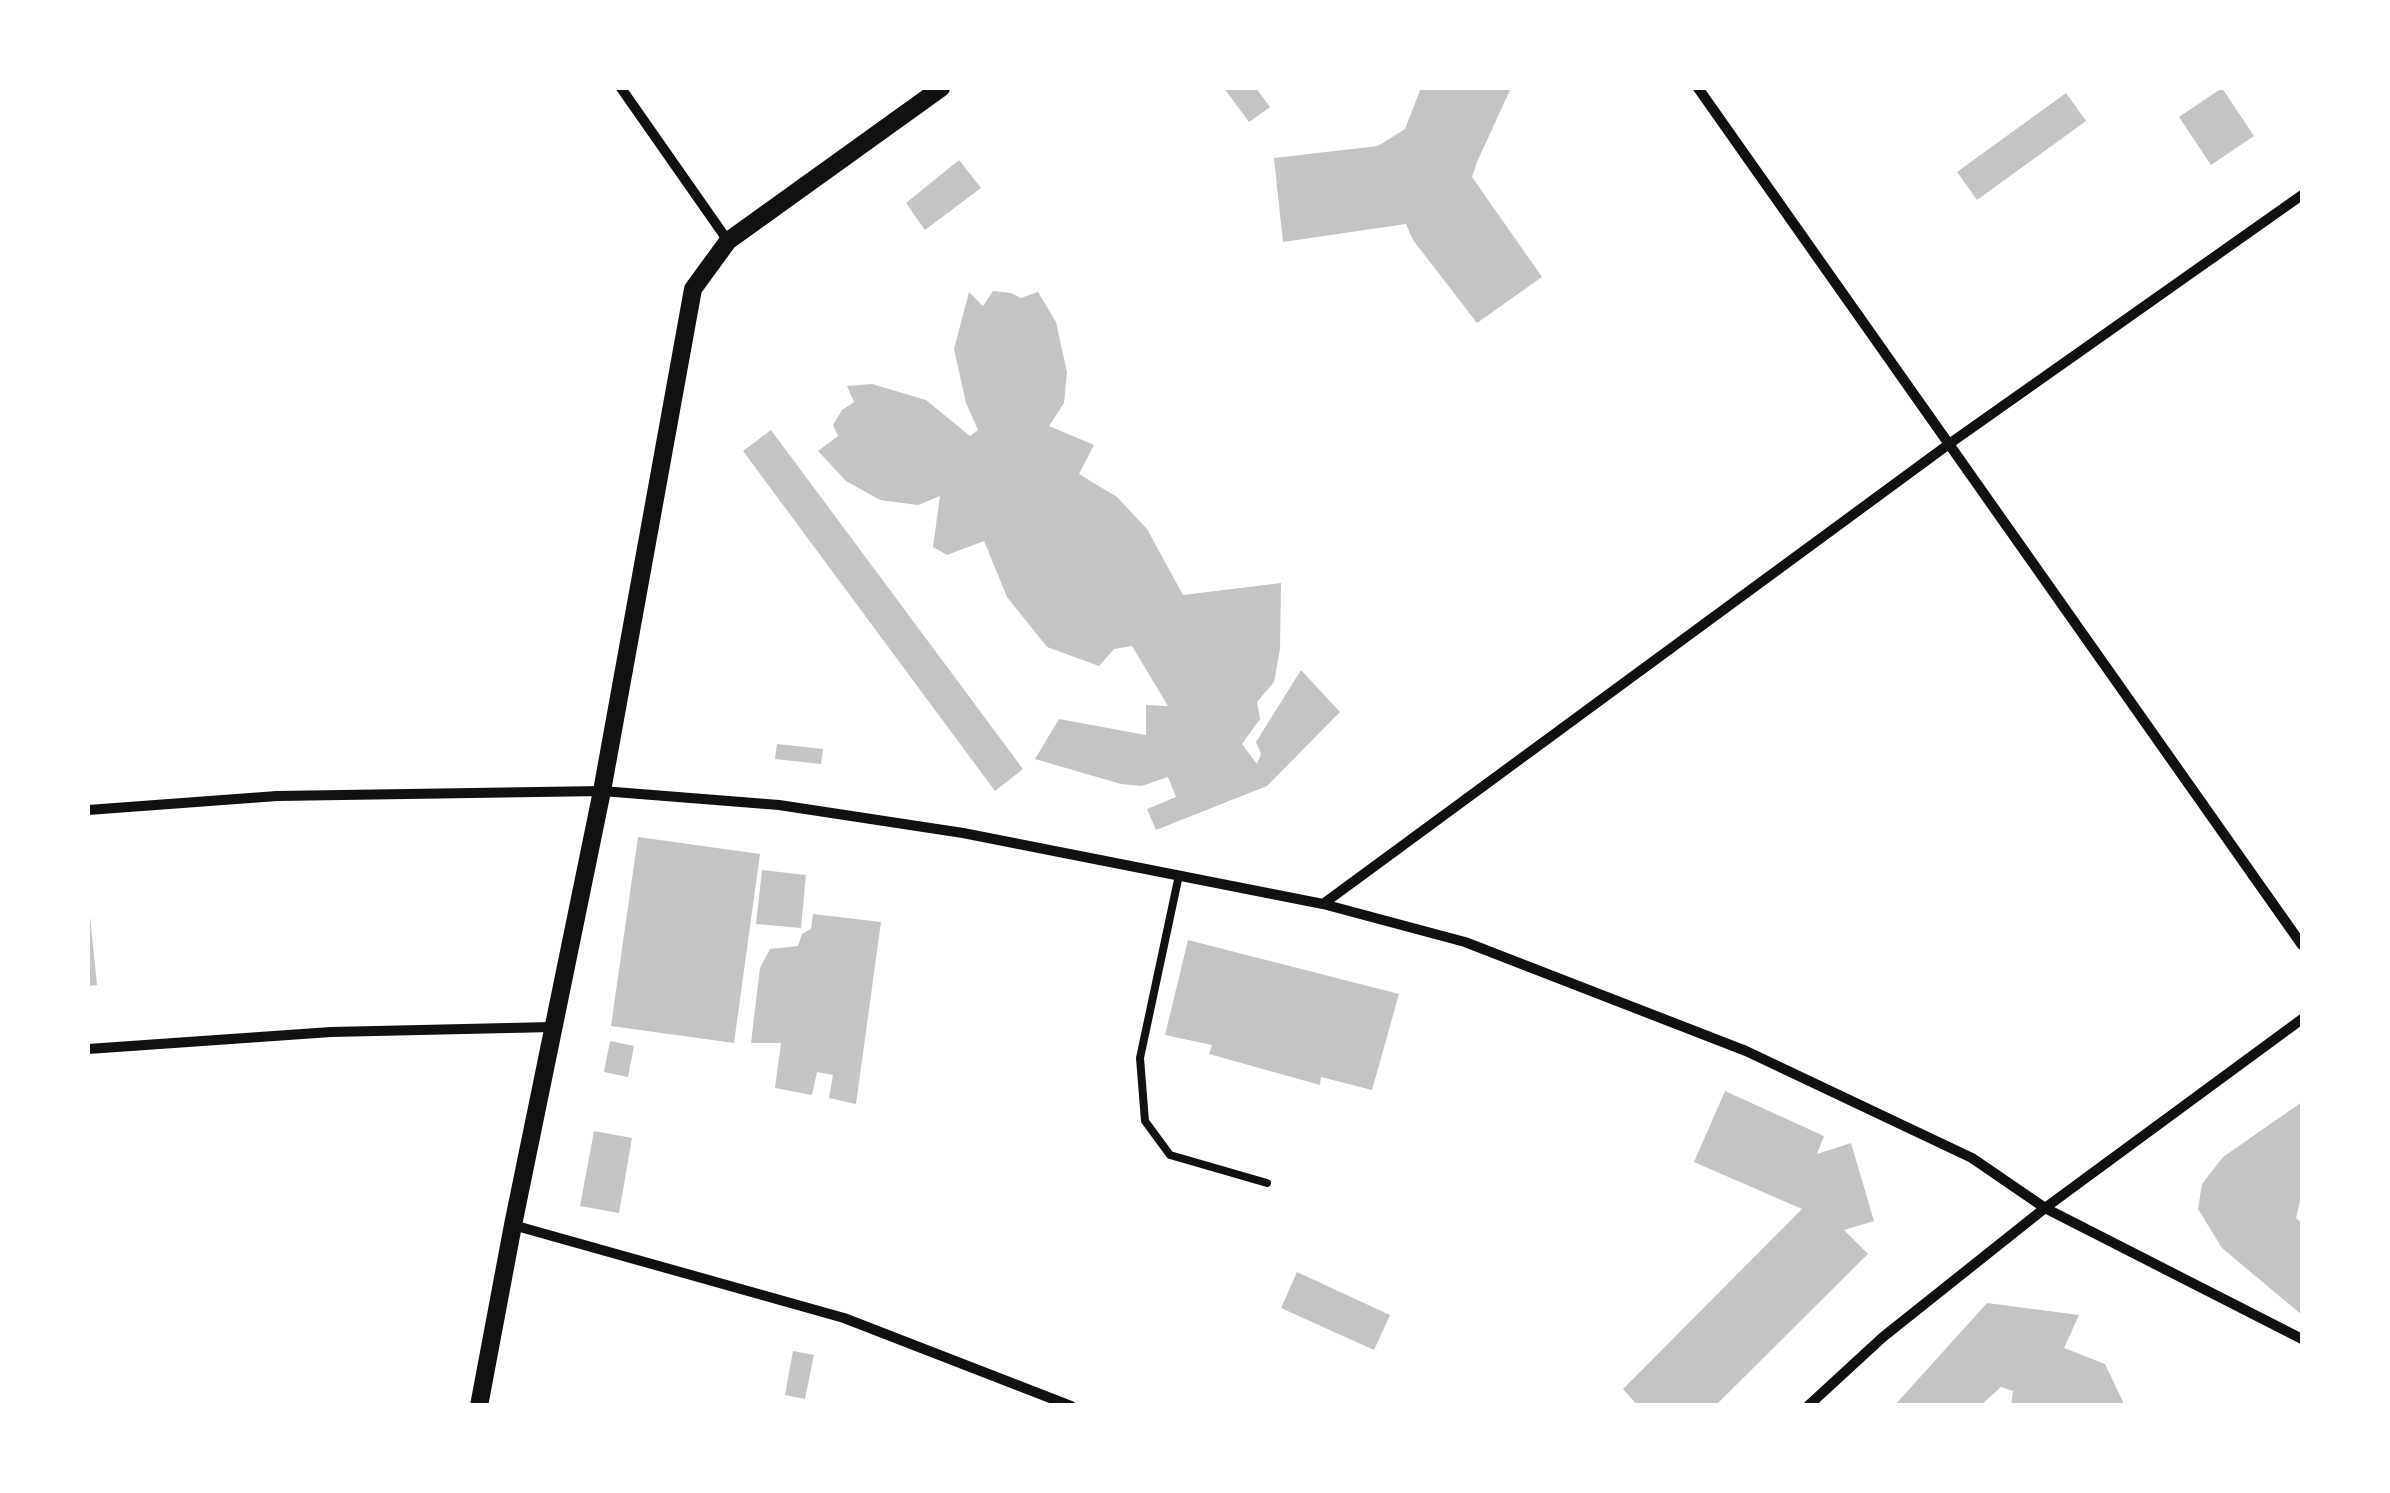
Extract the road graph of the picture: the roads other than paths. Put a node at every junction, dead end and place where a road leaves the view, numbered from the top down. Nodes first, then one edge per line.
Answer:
1 (621, 88) edge
2 (942, 88) edge
3 (1698, 88) edge
4 (2302, 195) edge
5 (728, 241) junction
6 (1949, 444) junction
7 (602, 791) junction
8 (88, 810) edge
9 (1179, 875) junction
10 (1324, 904) junction
11 (2302, 945) edge
12 (2302, 1019) edge
13 (553, 1027) junction
14 (88, 1049) edge
15 (1267, 1183) dead end
16 (2045, 1208) junction
17 (513, 1225) junction
18 (2302, 1339) edge
19 (480, 1406) edge
20 (1072, 1406) edge
21 (1808, 1406) edge

1 - 5 street
2 - 5 street
3 - 6 street
4 - 6 street
5 - 7 street
6 - 10 street
6 - 11 street
7 - 8 street
7 - 9 street
7 - 13 street
9 - 10 street
9 - 15 lane
10 - 16 street
12 - 16 street
13 - 14 street
13 - 17 street
16 - 18 street
16 - 21 street
17 - 19 street
17 - 20 street

